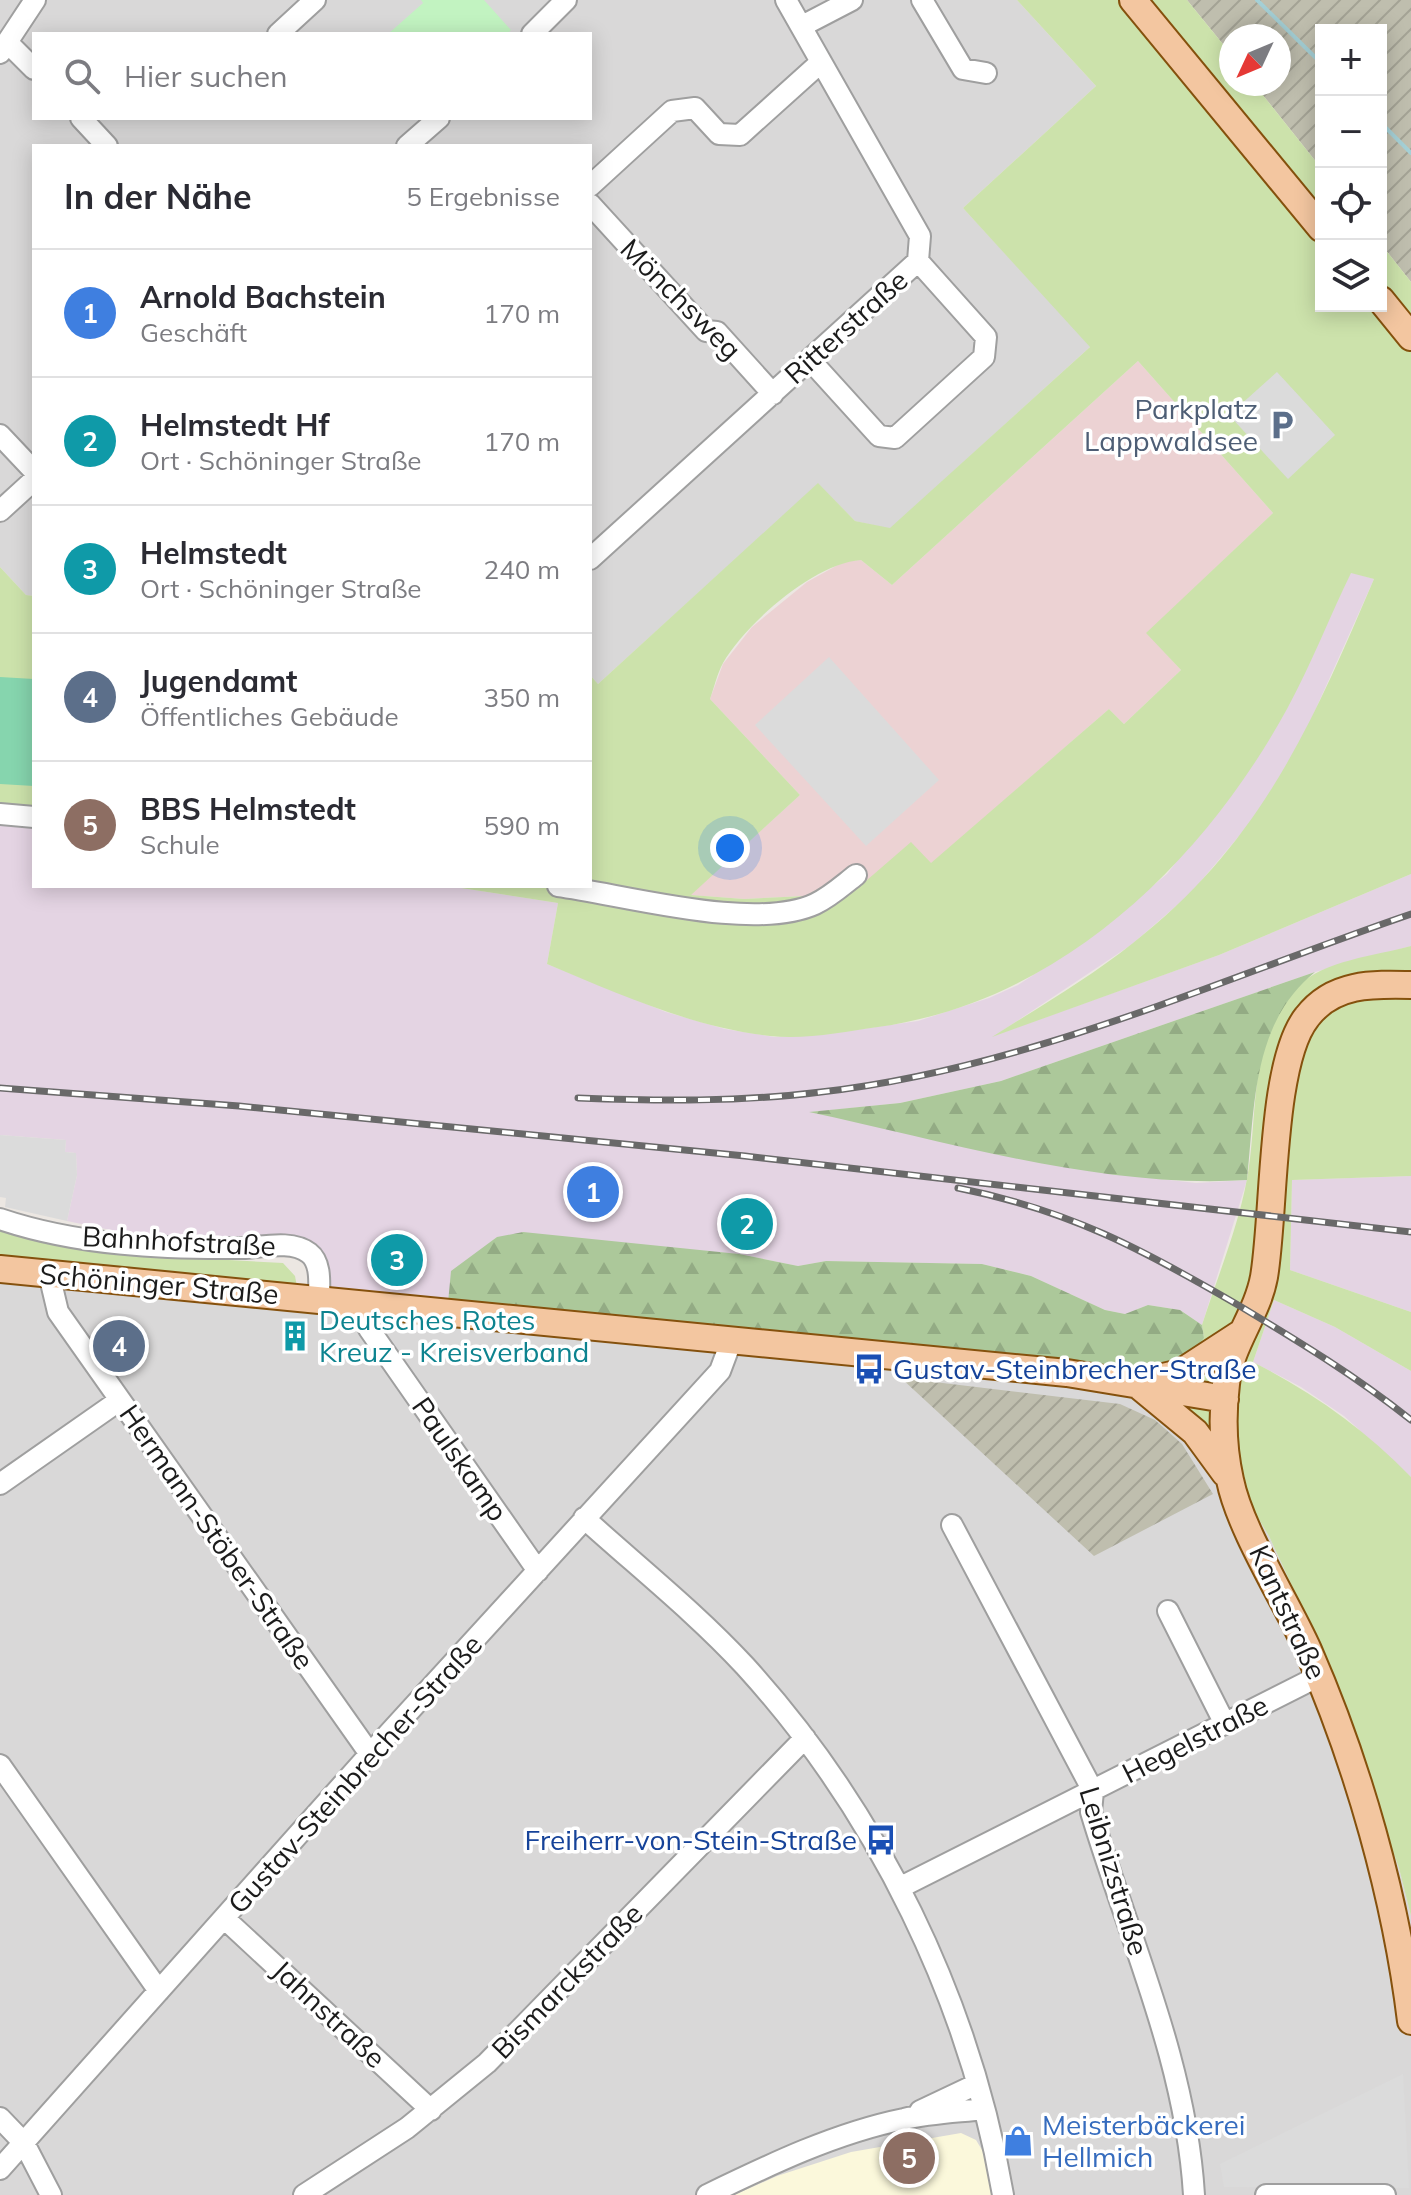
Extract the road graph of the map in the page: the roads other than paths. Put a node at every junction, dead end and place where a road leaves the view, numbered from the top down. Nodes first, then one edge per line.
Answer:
1 (35, 0) edge
2 (315, 0) edge
3 (566, 0) edge
4 (786, 0) edge
5 (852, 0) edge
6 (922, 0) edge
7 (1133, 0) edge
8 (802, 26) junction
9 (280, 32) edge
10 (534, 32) edge
11 (4, 47) edge
12 (820, 63) junction
13 (32, 68) edge
14 (986, 73) dead end
15 (437, 120) edge
16 (92, 122) edge
17 (106, 144) edge
18 (409, 144) edge
19 (592, 184) edge
20 (592, 206) edge
21 (1315, 221) edge
22 (918, 261) junction
23 (1387, 307) edge
24 (1411, 337) edge
25 (810, 360) junction
26 (773, 394) junction
27 (0, 435) edge
28 (32, 469) edge
29 (32, 482) edge
30 (0, 511) edge
31 (592, 557) edge
32 (0, 814) edge
33 (32, 817) edge
34 (856, 875) dead end
35 (571, 888) edge
36 (1411, 985) edge
37 (0, 1219) edge
38 (0, 1269) edge
39 (49, 1274) junction
40 (319, 1299) junction
41 (370, 1303) junction
42 (1240, 1334) junction
43 (732, 1339) junction
44 (1135, 1383) junction
45 (1225, 1399) junction
46 (120, 1400) junction
47 (1230, 1482) junction
48 (0, 1484) edge
49 (584, 1518) junction
50 (952, 1525) dead end
51 (538, 1571) junction
52 (1168, 1611) dead end
53 (1319, 1676) junction
54 (1225, 1724) junction
55 (805, 1738) junction
56 (370, 1754) junction
57 (0, 1765) edge
58 (1093, 1791) junction
59 (899, 1888) junction
60 (225, 1919) junction
61 (159, 1991) junction
62 (1411, 2021) edge
63 (977, 2084) junction
64 (984, 2109) junction
65 (431, 2110) junction
66 (0, 2118) edge
67 (905, 2118) junction
68 (24, 2143) junction
69 (0, 2169) edge
70 (51, 2195) edge
71 (304, 2195) edge
72 (707, 2195) edge
73 (1003, 2195) edge
74 (1194, 2195) edge
75 (1266, 2195) edge
76 (1385, 2195) edge

1 - 11 street
2 - 9 street
3 - 10 street
4 - 8 street, Ritterstraße
5 - 8 street
6 - 14 street
7 - 21 main road
8 - 12 street, Ritterstraße
11 - 13 street
12 - 19 street
12 - 22 street, Ritterstraße
15 - 18 street
16 - 17 street
20 - 26 street, Mönchsweg
22 - 25 street, Ritterstraße
22 - 25 street
23 - 24 main road
25 - 26 street, Ritterstraße
26 - 31 street, Ritterstraße
27 - 28 street
29 - 30 street
32 - 33 street
34 - 35 street
36 - 42 main road, Kantstraße
37 - 40 street, Bahnhofstraße
38 - 39 main road, Schöninger Straße
39 - 40 main road, Schöninger Straße
39 - 46 street, Hermann-Stöber-Straße
40 - 41 main road, Schöninger Straße
41 - 43 main road, Schöninger Straße
41 - 51 street, Paulskamp
42 - 44 main road
42 - 45 main road, Kantstraße
43 - 44 main road, Schöninger Straße
43 - 49 street, Gustav-Steinbrecher-Straße
44 - 45 main road, Schöninger Straße
44 - 47 main road
45 - 47 main road, Kantstraße
46 - 48 street
46 - 56 street, Hermann-Stöber-Straße
47 - 53 main road, Kantstraße
49 - 51 street, Gustav-Steinbrecher-Straße
49 - 55 street
50 - 58 street, Leibnizstraße
51 - 56 street, Gustav-Steinbrecher-Straße
52 - 54 street
53 - 54 street, Hegelstraße
53 - 62 main road, Kantstraße
54 - 58 street, Hegelstraße
55 - 59 street
55 - 65 street, Bismarckstraße
56 - 60 street, Gustav-Steinbrecher-Straße
57 - 61 street
58 - 59 street, Hegelstraße
58 - 74 street, Leibnizstraße
59 - 63 street
60 - 61 street, Gustav-Steinbrecher-Straße
60 - 65 street, Jahnstraße
61 - 68 street, Gustav-Steinbrecher-Straße
63 - 64 street
63 - 67 street
64 - 67 street
64 - 73 street
65 - 71 street, Bismarckstraße
66 - 68 street
67 - 72 street
68 - 69 street, Gustav-Steinbrecher-Straße
68 - 70 street
75 - 76 street

